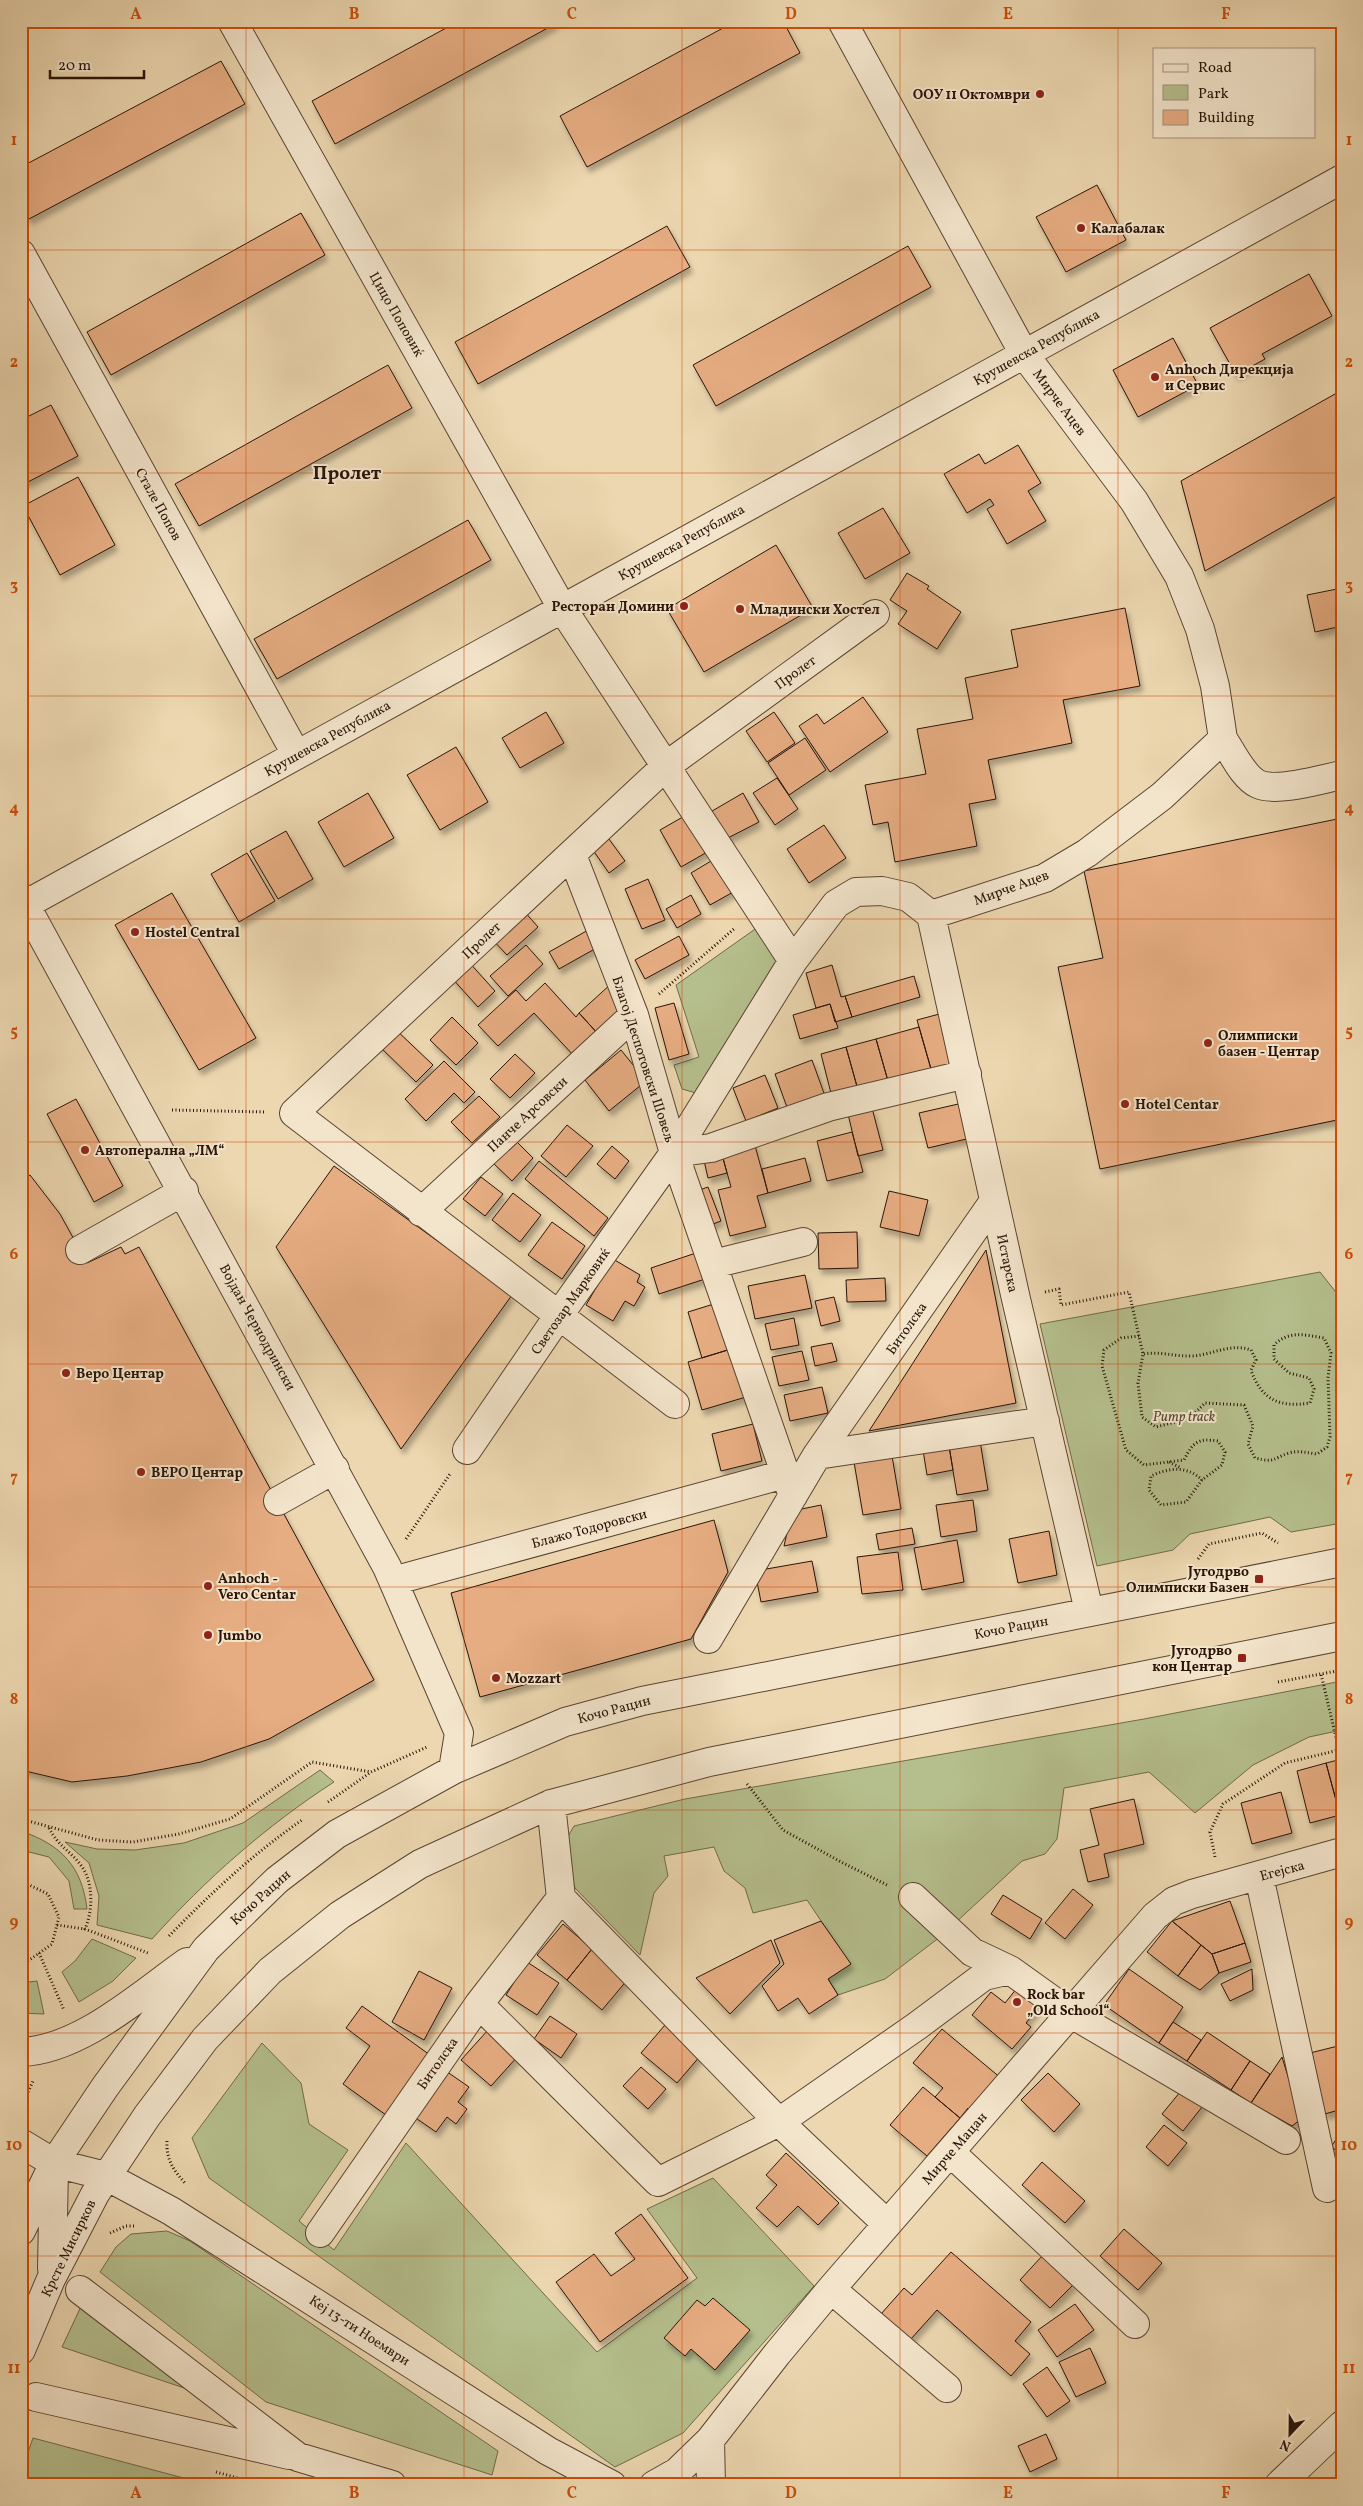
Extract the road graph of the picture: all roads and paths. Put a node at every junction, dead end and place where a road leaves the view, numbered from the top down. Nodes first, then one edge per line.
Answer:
1 (232, 21) edge
2 (842, 21) edge
3 (1342, 179) edge
4 (21, 254) edge
5 (1024, 354) junction
6 (562, 608) junction
7 (875, 614) dead end
8 (1223, 738) junction
9 (296, 754) junction
10 (666, 766) junction
11 (1342, 775) edge
12 (572, 855) junction
13 (23, 903) edge
14 (759, 907) junction
15 (931, 915) junction
16 (793, 961) junction
17 (634, 1015) junction
18 (966, 1074) junction
19 (136, 1109) junction
20 (294, 1113) junction
21 (674, 1153) junction
22 (184, 1191) junction
23 (994, 1201) junction
24 (421, 1212) junction
25 (803, 1242) dead end
26 (80, 1250) dead end
27 (713, 1264) junction
28 (1059, 1289) dead end
29 (559, 1314) junction
30 (1138, 1336) junction
31 (1143, 1354) junction
32 (675, 1404) dead end
33 (1045, 1421) junction
34 (467, 1450) joint
35 (817, 1455) junction
36 (1169, 1462) junction
37 (335, 1469) junction
38 (1184, 1470) junction
39 (1202, 1480) junction
40 (789, 1485) junction
41 (278, 1501) dead end
42 (1342, 1562) edge
43 (390, 1574) junction
44 (1089, 1611) junction
45 (1342, 1636) edge
46 (708, 1639) dead end
47 (1342, 1666) edge
48 (1342, 1670) edge
49 (1321, 1674) junction
50 (453, 1770) junction
51 (371, 1772) dead end
52 (754, 1779) dead end
53 (551, 1804) junction
54 (21, 1819) edge
55 (49, 1828) junction
56 (1342, 1852) edge
57 (1259, 1876) junction
58 (21, 1882) edge
59 (1222, 1886) junction
60 (913, 1897) joint
61 (561, 1898) junction
62 (57, 1925) junction
63 (85, 1929) junction
64 (206, 1949) junction
65 (39, 1953) junction
66 (151, 1955) dead end
67 (21, 1961) edge
68 (1010, 1970) junction
69 (479, 2004) junction
70 (1070, 2013) junction
71 (67, 2018) dead end
72 (21, 2052) edge
73 (779, 2122) junction
74 (168, 2137) dead end
75 (1286, 2140) dead end
76 (21, 2143) edge
77 (950, 2152) junction
78 (54, 2163) junction
79 (101, 2185) junction
80 (188, 2186) dead end
81 (1327, 2188) dead end
82 (32, 2217) edge
83 (886, 2224) junction
84 (320, 2233) dead end
85 (51, 2279) junction
86 (831, 2289) junction
87 (80, 2290) dead end
88 (1136, 2324) dead end
89 (21, 2350) edge
90 (947, 2388) dead end
91 (36, 2397) dead end
92 (1342, 2425) edge
93 (710, 2440) junction
94 (298, 2457) junction
95 (392, 2485) edge
96 (612, 2485) edge
97 (654, 2485) edge
98 (711, 2485) edge
99 (1279, 2485) edge

1 - 6 street, Цицо Поповиќ
2 - 5 street, Мирче Ацев
3 - 5 street, Крушевска Република
4 - 9 street, Стале Попов
5 - 6 street, Крушевска Република
5 - 8 street, Мирче Ацев
6 - 9 street, Крушевска Република
6 - 10 street
7 - 10 street, Пролет
8 - 11 street, Мирче Ацев
8 - 15 street, Мирче Ацев
9 - 13 street, Крушевска Република
10 - 12 street, Пролет
10 - 14 street
12 - 17 street, Благој Деспотовски Шовељ
12 - 20 street, Пролет
13 - 19 street, Војдан Чернодрински
14 - 16 street
14 - 17 path
15 - 16 street
15 - 18 street, Истарска
16 - 21 street, Светозар Марковиќ
17 - 21 street, Благој Деспотовски Шовељ
17 - 24 street, Панче Арсовски
18 - 21 street
18 - 23 street, Истарска
19 - 20 path
19 - 22 street, Војдан Чернодрински
20 - 24 street
21 - 27 street, Благој Деспотовски Шовељ
21 - 29 street, Светозар Марковиќ
22 - 26 street
22 - 37 street, Војдан Чернодрински
23 - 33 street, Истарска
23 - 35 street, Битолска
24 - 29 street
25 - 27 street
27 - 40 street, Благој Деспотовски Шовељ
28 - 30 path
29 - 32 street
29 - 34 street, Светозар Марковиќ
30 - 31 path
30 - 36 path
31 - 31 path
33 - 35 street
33 - 44 street, Истарска
34 - 43 path
35 - 40 street, Битолска
36 - 38 path
36 - 39 path
37 - 41 street
37 - 43 street, Војдан Чернодрински
38 - 39 path
38 - 39 path
40 - 43 street, Блажо Тодоровски
40 - 46 street, Битолска
42 - 44 street, Кочо Рацин
43 - 50 street, Војдан Чернодрински
44 - 50 street, Кочо Рацин
45 - 53 street
47 - 49 path
48 - 49 path
49 - 59 path
50 - 64 street, Кочо Рацин
51 - 55 path
52 - 60 path
53 - 61 street
53 - 79 street
54 - 55 path
55 - 63 path
56 - 57 street, Егејска
57 - 59 street, Егејска
57 - 81 street
58 - 62 path
59 - 70 street, Мирче Мацан
60 - 68 street
61 - 69 street, Битолска
61 - 73 street
62 - 63 path
62 - 65 path
63 - 66 path
64 - 72 street
64 - 78 street, Кочо Рацин
65 - 67 path
65 - 71 path
68 - 70 street
68 - 73 street
69 - 73 street
69 - 84 street, Битолска
70 - 75 street
70 - 77 street, Мирче Мацан
73 - 83 street
74 - 80 path
76 - 78 street, Кеј 13-ти Ноември
77 - 83 street, Мирче Мацан
77 - 88 street
78 - 79 street, Кеј 13-ти Ноември
78 - 82 street
79 - 82 street
79 - 85 street, Крсте Мисирков
79 - 96 street, Кеј 13-ти Ноември
82 - 85 street
83 - 86 street, Мирче Мацан
85 - 89 street, Крсте Мисирков
86 - 90 street
86 - 93 street, Мирче Мацан
87 - 94 street
91 - 94 street
92 - 99 street
93 - 97 street, Мирче Мацан
93 - 98 street
94 - 95 street

